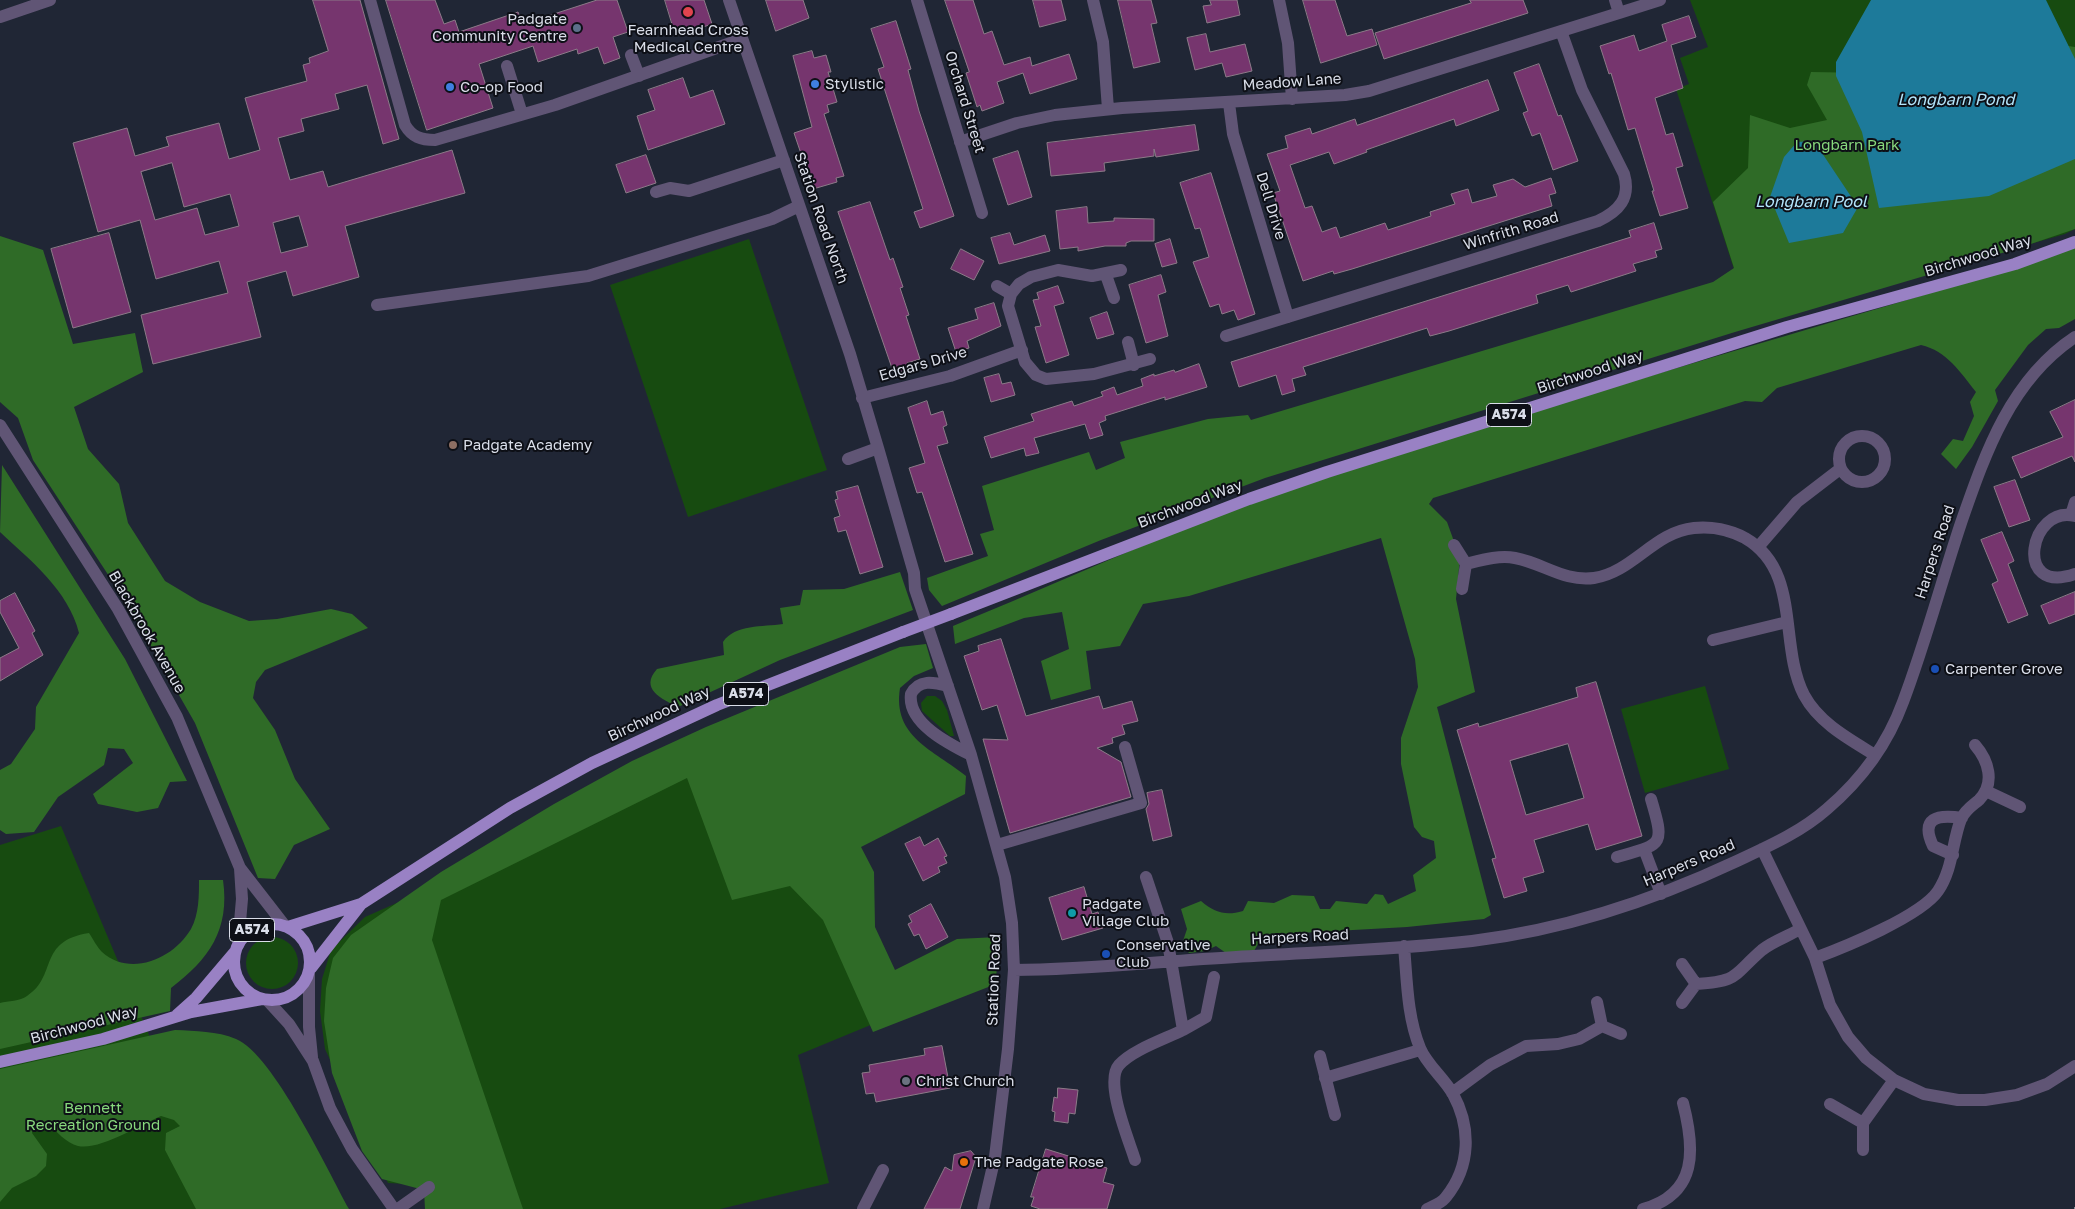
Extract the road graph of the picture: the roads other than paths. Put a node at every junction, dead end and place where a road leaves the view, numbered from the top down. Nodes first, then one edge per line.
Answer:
1 (50, 0) edge
2 (370, 0) edge
3 (729, 0) edge
4 (918, 0) edge
5 (1093, 0) edge
6 (1279, 0) edge
7 (1615, 0) edge
8 (1660, 0) edge
9 (1620, 13) junction
10 (0, 18) edge
11 (1561, 31) junction
12 (742, 39) junction
13 (631, 55) dead end
14 (507, 66) dead end
15 (639, 76) junction
16 (1292, 99) junction
17 (1230, 103) junction
18 (1108, 109) junction
19 (522, 114) junction
20 (960, 142) junction
21 (784, 160) junction
22 (656, 192) dead end
23 (799, 206) junction
24 (982, 213) dead end
25 (2075, 242) edge
26 (1121, 270) dead end
27 (1106, 275) junction
28 (997, 286) dead end
29 (1011, 294) junction
30 (1114, 298) dead end
31 (377, 305) dead end
32 (1288, 317) junction
33 (1226, 336) dead end
34 (2075, 337) edge
35 (1128, 342) dead end
36 (1022, 350) junction
37 (1150, 359) dead end
38 (1134, 365) junction
39 (862, 398) junction
40 (0, 425) edge
41 (878, 448) junction
42 (848, 459) dead end
43 (1840, 469) dead end
44 (2075, 502) edge
45 (2073, 516) edge
46 (1454, 545) dead end
47 (1759, 546) junction
48 (1466, 564) junction
49 (2075, 574) edge
50 (1462, 589) dead end
51 (1787, 622) junction
52 (1713, 640) dead end
53 (936, 655) joint
54 (948, 686) junction
55 (1975, 745) dead end
56 (1125, 746) dead end
57 (971, 755) junction
58 (1876, 755) junction
59 (1986, 791) junction
60 (1650, 799) dead end
61 (2020, 807) dead end
62 (1962, 818) junction
63 (997, 845) junction
64 (1644, 850) junction
65 (1762, 850) junction
66 (1953, 855) junction
67 (1617, 857) dead end
68 (240, 868) junction
69 (1146, 877) dead end
70 (1661, 894) junction
71 (361, 904) junction
72 (286, 926) junction
73 (1800, 929) junction
74 (1404, 946) junction
75 (237, 948) junction
76 (1816, 958) junction
77 (1171, 961) junction
78 (1682, 964) dead end
79 (1014, 970) junction
80 (310, 971) junction
81 (1214, 977) dead end
82 (1696, 984) junction
83 (265, 1000) junction
84 (1597, 1002) dead end
85 (1682, 1003) dead end
86 (176, 1016) junction
87 (1602, 1026) junction
88 (1183, 1030) junction
89 (1621, 1034) dead end
90 (1420, 1050) junction
91 (1320, 1056) dead end
92 (313, 1061) junction
93 (0, 1062) edge
94 (2075, 1066) edge
95 (1325, 1078) junction
96 (1894, 1080) junction
97 (1452, 1092) junction
98 (1683, 1103) dead end
99 (1830, 1104) dead end
100 (1335, 1115) dead end
101 (1863, 1124) junction
102 (1863, 1150) dead end
103 (1134, 1160) dead end
104 (883, 1170) dead end
105 (429, 1187) dead end
106 (1448, 1204) edge
107 (394, 1209) edge
108 (398, 1209) edge
109 (863, 1209) edge
110 (983, 1209) edge
111 (1427, 1209) edge
112 (1643, 1209) edge

1 - 10 street
2 - 19 street
3 - 12 street, Station Road North
4 - 20 street, Orchard Street
5 - 18 street
6 - 16 street
7 - 9 street
8 - 9 street, Meadow Lane
9 - 11 street, Meadow Lane
11 - 16 street, Meadow Lane
11 - 32 street, Winfrith Road
12 - 15 street
12 - 21 street, Station Road North
13 - 15 street
14 - 19 street
15 - 19 street
16 - 17 street, Meadow Lane
17 - 18 street, Meadow Lane
17 - 32 street, Dell Drive
18 - 20 street, Meadow Lane
20 - 24 street, Orchard Street
21 - 22 street
21 - 23 street, Station Road North
23 - 31 street
23 - 39 street, Station Road North
25 - 71 main road, Birchwood Way / A574, bridge
26 - 27 street
27 - 29 street
27 - 30 street
28 - 29 street
29 - 36 street
32 - 33 street, Winfrith Road
34 - 58 street, Harpers Road
35 - 38 street
36 - 38 street
36 - 39 street, Edgars Drive
37 - 38 street
39 - 41 street, Station Road North
40 - 68 street, Blackbrook Avenue
41 - 42 street
41 - 53 street, Station Road North
43 - 47 street
44 - 45 street
45 - 49 street
46 - 48 street
47 - 48 street
47 - 51 street
48 - 50 street
51 - 52 street
51 - 58 street
53 - 54 street, Station Road
54 - 57 street, Station Road
54 - 57 street
55 - 59 street
56 - 63 street
57 - 63 street, Station Road
58 - 65 street, Harpers Road
59 - 61 street
59 - 62 street
60 - 64 street
62 - 66 street
62 - 66 street
63 - 79 street, Station Road
64 - 67 street
64 - 70 street
65 - 70 street, Harpers Road
65 - 73 street
66 - 76 street
68 - 72 street, Blackbrook Avenue
68 - 75 street, Blackbrook Avenue
69 - 77 street
70 - 74 street, Harpers Road
71 - 72 main road, Birchwood Way / A574
71 - 80 main road, Birchwood Way / A574
72 - 75 main road, A574
72 - 80 main road, A574
73 - 76 street
73 - 82 street
74 - 77 street, Harpers Road
74 - 90 street
75 - 83 main road, A574
75 - 86 main road, Birchwood Way / A574
76 - 96 street
77 - 79 street, Harpers Road
77 - 88 street
78 - 82 street
79 - 110 street, Station Road
80 - 83 main road, A574
80 - 92 street
81 - 88 street
82 - 85 street
83 - 86 main road, Birchwood Way / A574
83 - 92 street
84 - 87 street
86 - 93 main road, Birchwood Way / A574
87 - 89 street
87 - 97 street
88 - 103 street
90 - 95 street
90 - 97 street
91 - 95 street
92 - 107 street
94 - 96 street
95 - 100 street
96 - 101 street
97 - 106 street
98 - 112 street
99 - 101 street
101 - 102 street
104 - 109 street
105 - 108 street
106 - 111 street

